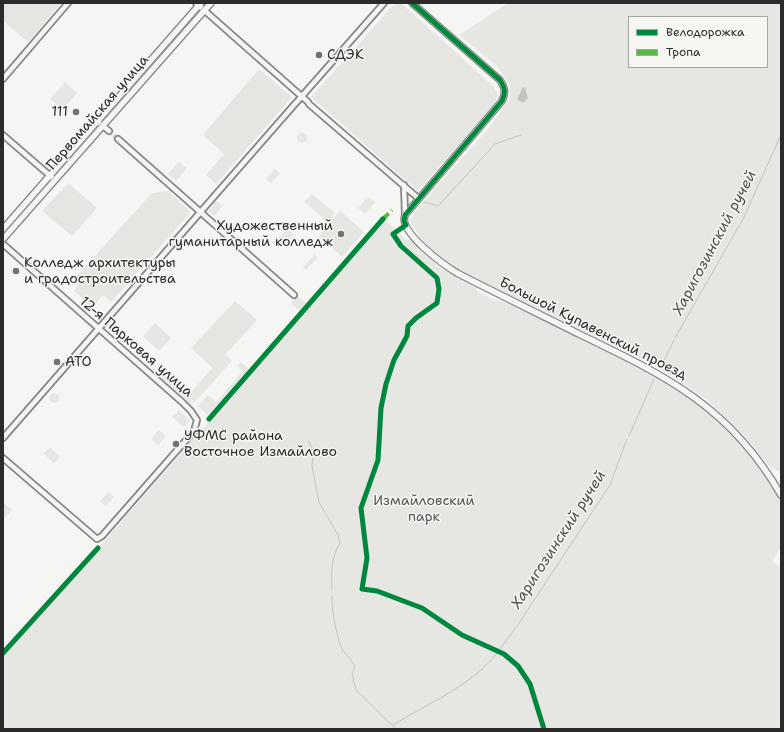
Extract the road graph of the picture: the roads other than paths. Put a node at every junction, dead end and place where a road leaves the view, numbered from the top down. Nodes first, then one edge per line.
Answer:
1 (68, 3) edge
2 (211, 3) edge
3 (384, 3) edge
4 (412, 3) edge
5 (198, 4) edge
6 (204, 11) junction
7 (3, 79) edge
8 (301, 97) junction
9 (97, 121) junction
10 (102, 125) junction
11 (109, 132) tunnel mouth
12 (3, 135) edge
13 (118, 139) tunnel mouth
14 (49, 176) junction
15 (55, 180) junction
16 (404, 185) junction
17 (418, 198) junction
18 (200, 212) junction
19 (405, 214) junction
20 (3, 229) edge
21 (3, 239) edge
22 (3, 244) edge
23 (294, 295) dead end
24 (98, 329) junction
25 (3, 438) edge
26 (3, 458) edge
27 (781, 495) edge

1 - 7 street
2 - 6 main road, Первомайская улица
3 - 8 street
4 - 17 main road
5 - 6 street
5 - 9 main road, Первомайская улица
6 - 8 street
6 - 10 main road, Первомайская улица
8 - 16 street
8 - 18 street
9 - 10 street
9 - 14 main road, Первомайская улица
10 - 11 street
10 - 15 main road, Первомайская улица
12 - 14 street
13 - 18 street
14 - 15 street
14 - 20 main road, Первомайская улица
15 - 21 main road, Первомайская улица
16 - 17 street
16 - 19 street
17 - 19 main road
18 - 23 street
18 - 24 street
19 - 27 main road, Большой Купавенский проезд
22 - 24 street, 12-я Парковая улица
24 - 25 street
24 - 26 street, 12-я Парковая улица

